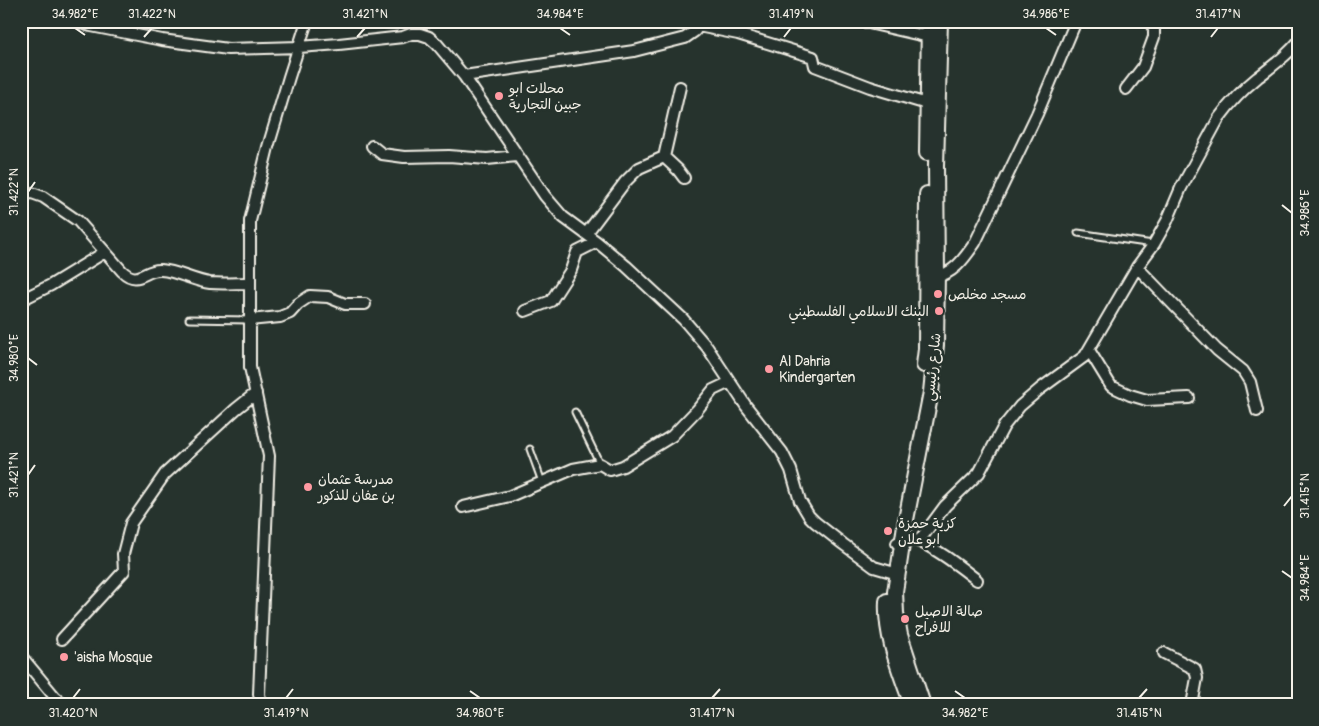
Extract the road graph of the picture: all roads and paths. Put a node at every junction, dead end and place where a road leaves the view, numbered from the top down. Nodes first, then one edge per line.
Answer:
1 (76, 21) edge
2 (307, 21) edge
3 (860, 21) edge
4 (930, 21) edge
5 (940, 21) edge
6 (1076, 21) edge
7 (1149, 21) edge
8 (700, 24) edge
9 (934, 37) junction
10 (1298, 42) edge
11 (299, 47) junction
12 (464, 76) junction
13 (680, 86) dead end
14 (1126, 89) dead end
15 (927, 104) junction
16 (372, 146) dead end
17 (517, 156) junction
18 (664, 157) junction
19 (684, 178) dead end
20 (21, 194) edge
21 (1078, 233) dead end
22 (586, 234) junction
23 (596, 242) junction
24 (1154, 244) junction
25 (105, 252) junction
26 (1138, 267) junction
27 (932, 278) junction
28 (249, 283) junction
29 (21, 300) edge
30 (365, 304) dead end
31 (525, 311) dead end
32 (189, 319) dead end
33 (249, 320) junction
34 (1089, 350) junction
35 (730, 382) junction
36 (256, 393) junction
37 (1190, 398) dead end
38 (1257, 411) dead end
39 (575, 412) dead end
40 (530, 449) dead end
41 (600, 464) junction
42 (542, 483) junction
43 (463, 507) dead end
44 (918, 541) junction
45 (899, 542) junction
46 (894, 572) junction
47 (977, 580) dead end
48 (62, 639) dead end
49 (1164, 653) dead end
50 (21, 656) edge
51 (64, 705) edge
52 (262, 705) edge
53 (912, 705) edge
54 (923, 705) edge
55 (1192, 705) edge

1 - 11 street
2 - 11 street
3 - 9 street
4 - 9 main road, شارع رئيسي
5 - 9 main road, شارع رئيسي
6 - 27 street
7 - 14 street
8 - 12 street
8 - 15 street
9 - 15 main road, شارع رئيسي
9 - 27 main road, شارع رئيسي
10 - 24 street
11 - 12 street
11 - 28 street
12 - 17 street
13 - 18 street
15 - 27 main road, شارع رئيسي
16 - 17 street
17 - 22 street
18 - 19 street
18 - 22 street
20 - 25 street
21 - 24 lane
22 - 23 street
23 - 31 street
23 - 35 street
24 - 26 street
25 - 28 street
25 - 29 street
26 - 34 street
26 - 38 street
27 - 45 main road, شارع رئيسي
28 - 33 street
30 - 33 street
32 - 33 lane
33 - 36 street
34 - 37 street
34 - 44 street
35 - 41 street
35 - 46 street
36 - 48 street
36 - 52 street
39 - 41 lane
40 - 42 lane
41 - 42 street
42 - 43 street
44 - 45 street
44 - 47 street
45 - 46 main road, شارع رئيسي
46 - 53 main road, شارع رئيسي
46 - 54 main road, شارع رئيسي
49 - 55 street
50 - 51 street

